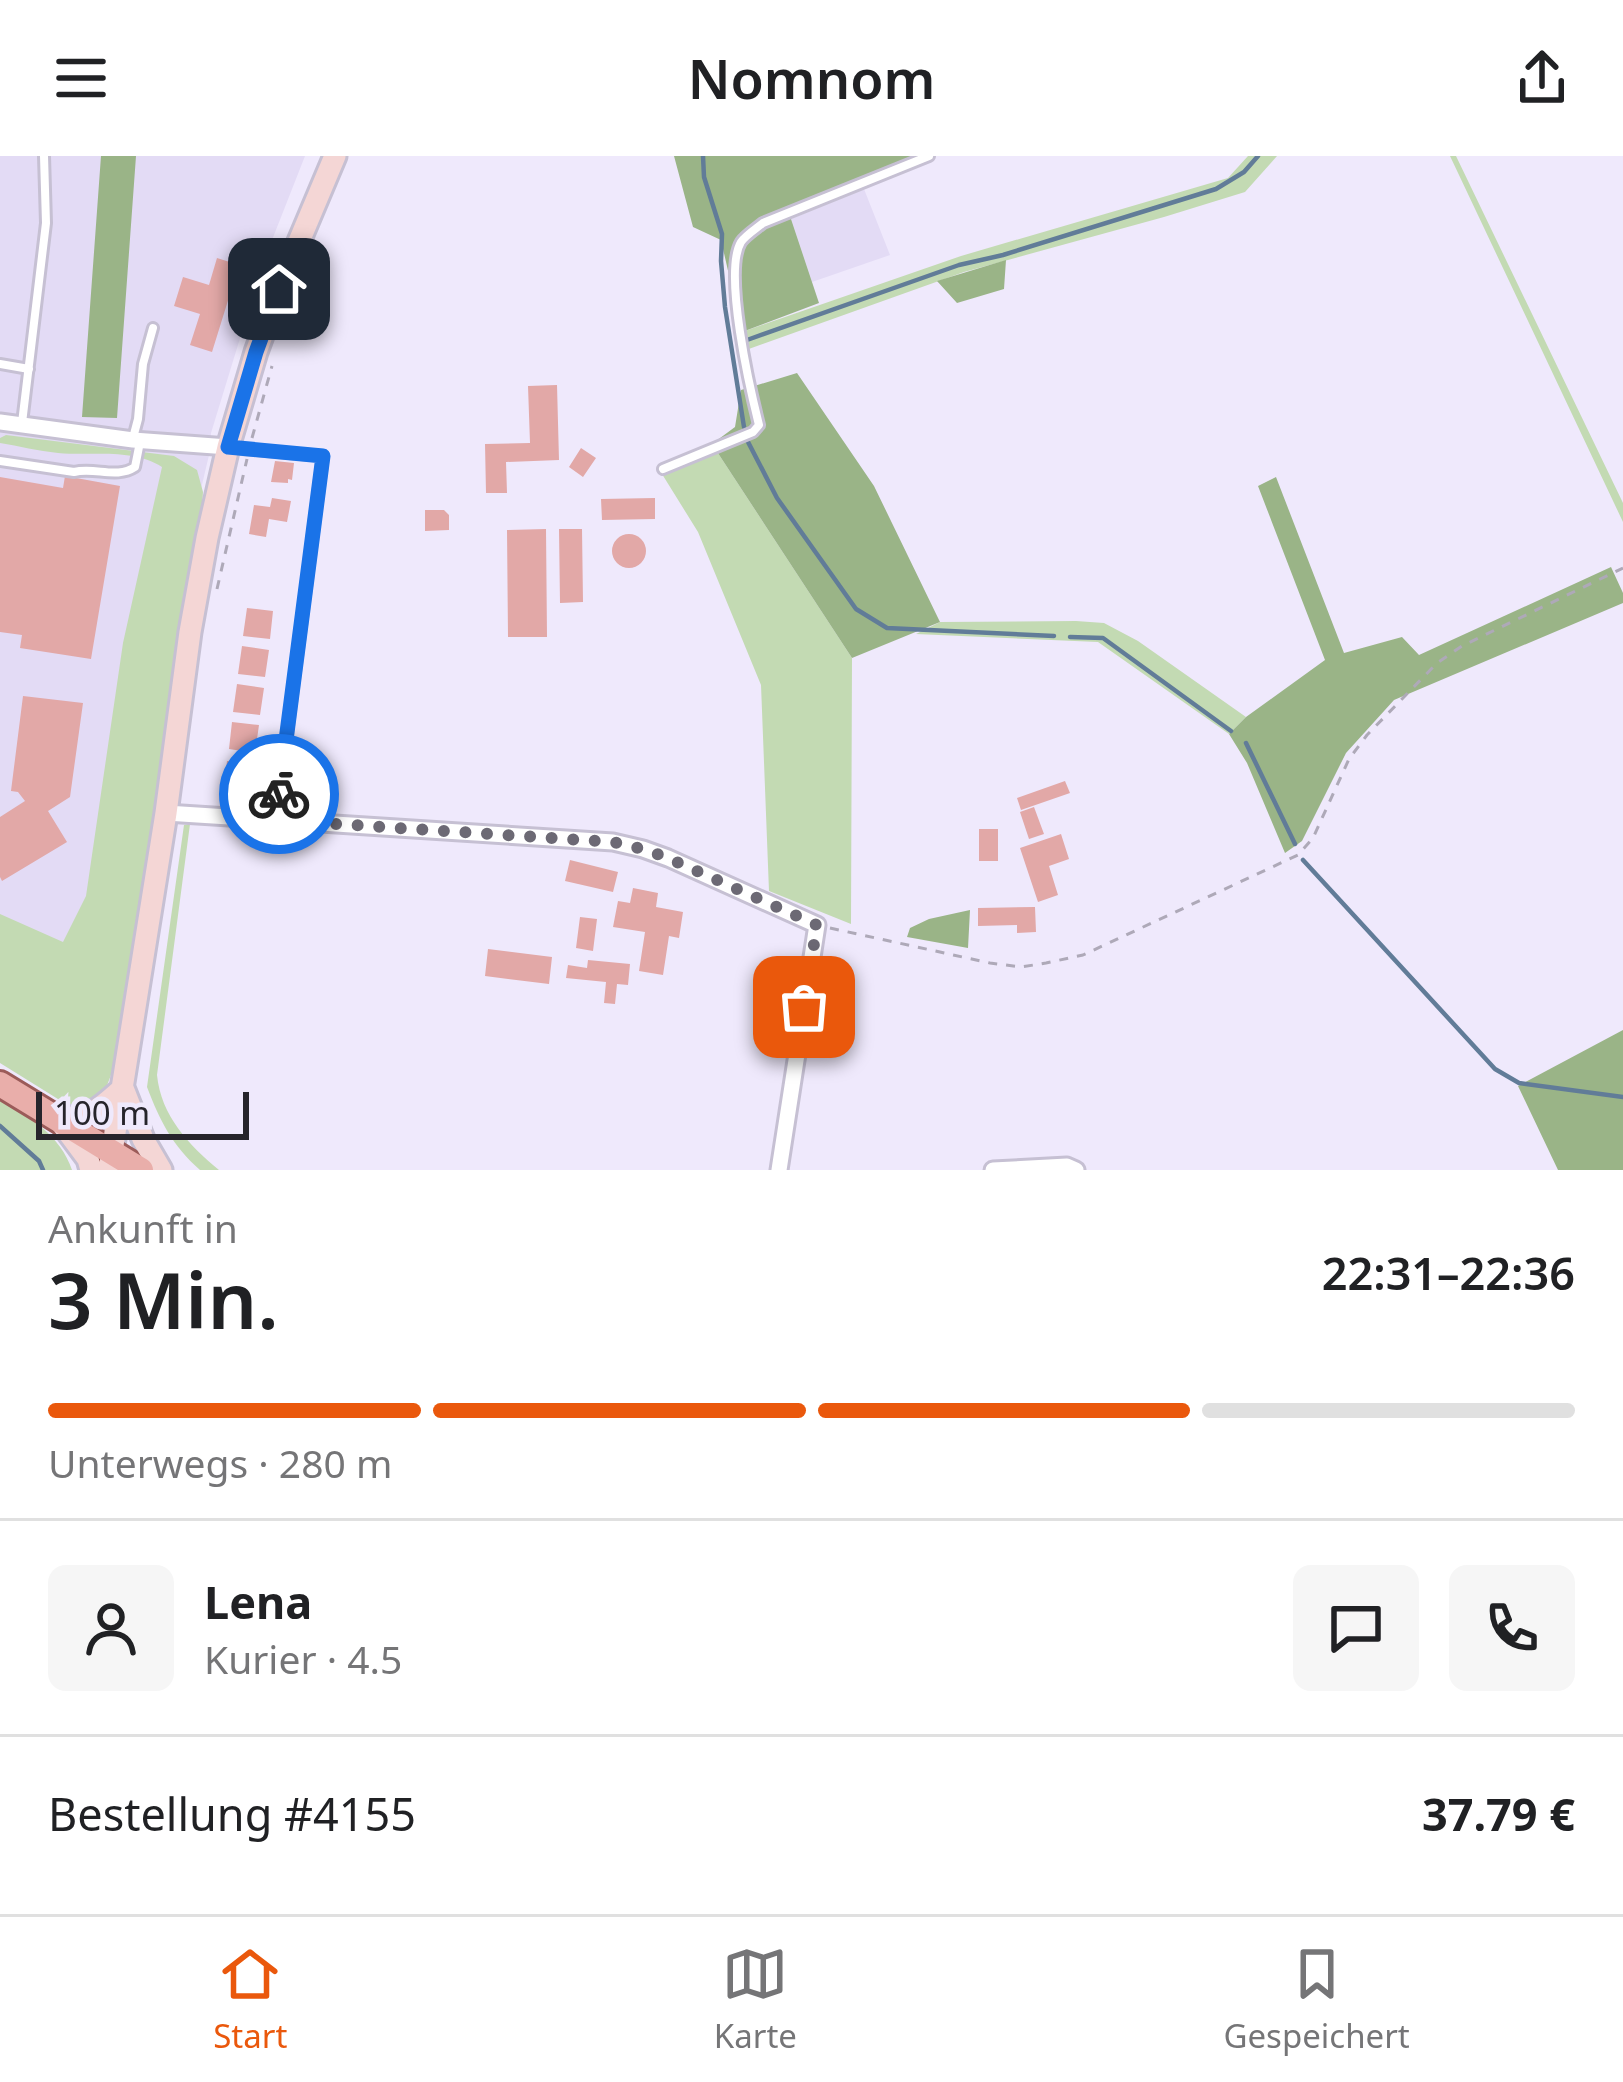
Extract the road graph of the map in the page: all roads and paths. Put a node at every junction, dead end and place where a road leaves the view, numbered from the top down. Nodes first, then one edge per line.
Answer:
1 (44, 156) edge
2 (334, 156) edge
3 (929, 156) edge
4 (153, 328) dead end
5 (274, 357) dead end
6 (0, 364) edge
7 (29, 369) junction
8 (0, 422) edge
9 (22, 425) junction
10 (137, 440) junction
11 (238, 448) junction
12 (0, 461) edge
13 (663, 469) dead end
14 (1623, 568) edge
15 (218, 587) dead end
16 (166, 813) junction
17 (276, 820) junction
18 (817, 925) junction
19 (0, 1084) edge
20 (123, 1088) junction
21 (58, 1118) junction
22 (110, 1160) edge
23 (91, 1170) edge
24 (141, 1170) edge
25 (160, 1170) edge
26 (779, 1170) edge
27 (993, 1170) edge
28 (1076, 1170) edge

1 - 7 lane
2 - 11 main road
3 - 13 lane
4 - 10 lane
5 - 11 path
6 - 7 lane
7 - 9 lane
8 - 9 street
9 - 10 street
10 - 11 street
10 - 12 lane
11 - 15 path
11 - 16 main road
11 - 17 lane
14 - 18 path
16 - 17 street
16 - 20 main road
17 - 18 street
18 - 26 street
19 - 21 main road
20 - 21 main road
20 - 22 main road
20 - 25 main road
21 - 22 main road
21 - 23 main road
22 - 24 main road
27 - 28 street

